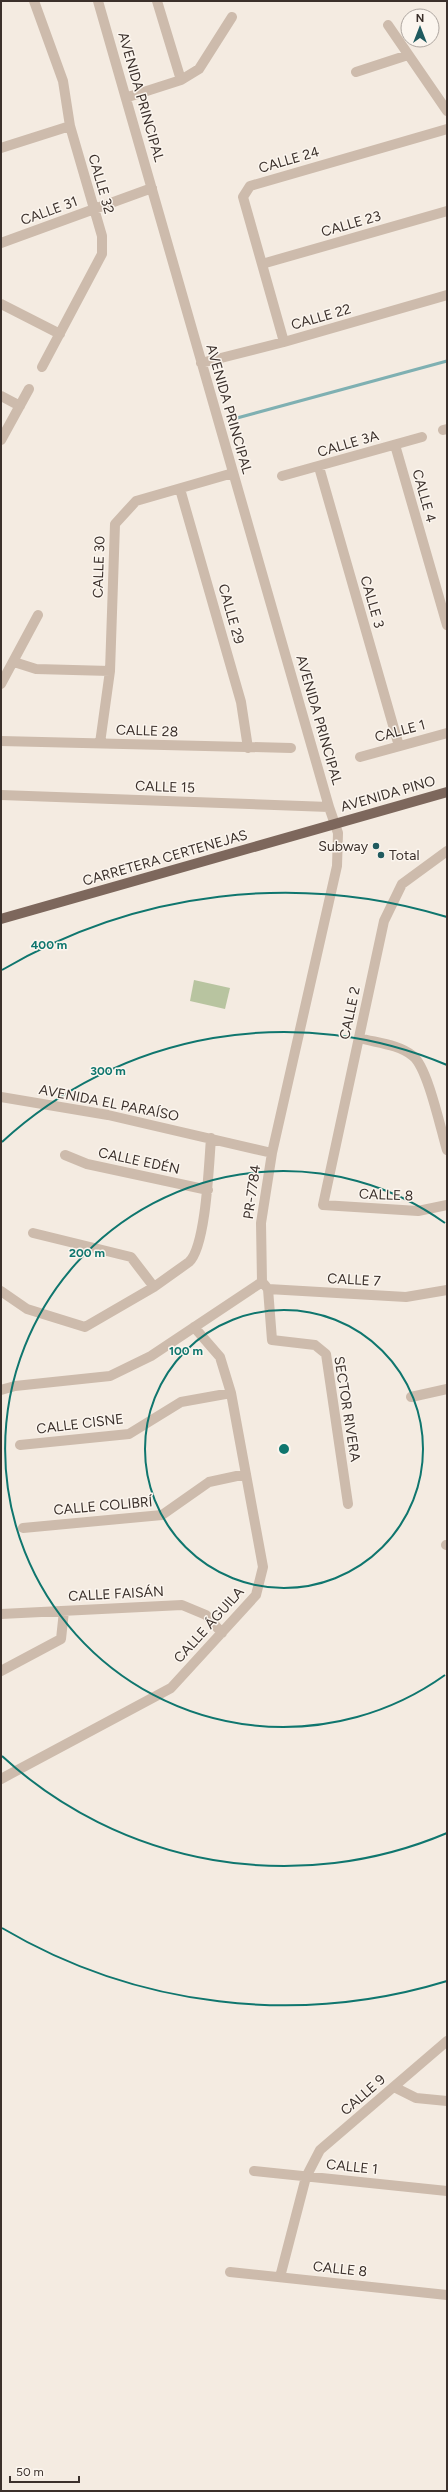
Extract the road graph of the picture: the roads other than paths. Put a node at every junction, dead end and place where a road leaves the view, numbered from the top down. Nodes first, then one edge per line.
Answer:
1 (34, 1) edge
2 (98, 1) edge
3 (157, 1) edge
4 (232, 17) dead end
5 (388, 25) dead end
6 (408, 55) junction
7 (356, 72) dead end
8 (181, 80) junction
9 (128, 97) junction
10 (447, 111) edge
11 (70, 126) junction
12 (447, 130) edge
13 (1, 148) edge
14 (152, 188) junction
15 (94, 209) junction
16 (447, 211) edge
17 (1, 243) edge
18 (262, 264) junction
19 (447, 295) edge
20 (1, 304) edge
21 (60, 334) junction
22 (284, 342) junction
23 (201, 363) junction
24 (42, 367) dead end
25 (29, 389) dead end
26 (1, 396) edge
27 (20, 406) junction
28 (422, 437) dead end
29 (1, 440) edge
30 (395, 444) junction
31 (319, 466) junction
32 (233, 473) junction
33 (282, 476) dead end
34 (180, 489) junction
35 (38, 615) dead end
36 (447, 625) edge
37 (14, 662) junction
38 (110, 671) junction
39 (1, 684) edge
40 (447, 733) edge
41 (1, 741) edge
42 (100, 743) junction
43 (399, 746) junction
44 (248, 748) junction
45 (291, 748) dead end
46 (360, 757) dead end
47 (447, 792) edge
48 (1, 795) edge
49 (329, 806) junction
50 (336, 824) junction
51 (447, 851) edge
52 (1, 919) edge
53 (359, 1038) junction
54 (1, 1097) edge
55 (211, 1138) junction
56 (447, 1150) edge
57 (272, 1153) junction
58 (65, 1156) dead end
59 (208, 1190) junction
60 (323, 1205) joint
61 (447, 1205) edge
62 (33, 1233) dead end
63 (265, 1285) junction
64 (154, 1287) junction
65 (447, 1290) edge
66 (1, 1291) edge
67 (194, 1327) junction
68 (447, 1389) edge
69 (1, 1390) edge
70 (231, 1393) junction
71 (411, 1397) dead end
72 (20, 1445) dead end
73 (246, 1474) junction
74 (348, 1504) dead end
75 (23, 1528) dead end
76 (64, 1611) junction
77 (1, 1614) edge
78 (222, 1633) junction
79 (1, 1671) edge
80 (1, 1779) edge
81 (447, 2041) edge
82 (394, 2087) junction
83 (447, 2101) edge
84 (254, 2171) dead end
85 (306, 2177) junction
86 (447, 2191) edge
87 (230, 2272) dead end
88 (280, 2277) junction
89 (447, 2294) edge

1 - 11 street, CALLE 32
2 - 9 street, AVENIDA PRINCIPAL / PR-7784
3 - 8 street
4 - 8 street
5 - 6 street
6 - 7 street
6 - 10 street
8 - 9 street
9 - 14 street, AVENIDA PRINCIPAL / PR-7784
11 - 13 street
11 - 15 street, CALLE 32
12 - 18 street, CALLE 24
14 - 15 street, CALLE 31
14 - 23 street, AVENIDA PRINCIPAL / PR-7784
15 - 17 street, CALLE 31
15 - 21 street, CALLE 32
16 - 18 street, CALLE 23
18 - 22 street, CALLE 24
19 - 22 street, CALLE 22
20 - 21 street
21 - 24 street, CALLE 32
22 - 23 street, CALLE 22
23 - 32 street, AVENIDA PRINCIPAL / PR-7784
25 - 27 street
26 - 27 street
27 - 29 street
28 - 30 street, CALLE 3A
30 - 31 street, CALLE 3A
30 - 36 street, CALLE 4
31 - 33 street, CALLE 3A
31 - 43 street, CALLE 3
32 - 34 street, CALLE 30
32 - 49 street, AVENIDA PRINCIPAL / PR-7784
34 - 38 street, CALLE 30
34 - 44 street, CALLE 29
35 - 37 street
37 - 38 street
37 - 39 street
38 - 42 street, CALLE 30
40 - 43 street, CALLE 1
41 - 42 street, CALLE 28
42 - 44 street, CALLE 28
43 - 46 street, CALLE 1
44 - 45 street, CALLE 28
47 - 50 main road, AVENIDA PINO
48 - 49 street, CALLE 15
49 - 50 street, AVENIDA PRINCIPAL / PR-7784
50 - 52 main road, CARRETERA CERTENEJAS
50 - 57 street, PR-7784 / PR-7784
51 - 53 street, CALLE 2
53 - 56 street
53 - 60 street, CALLE 2
54 - 55 street, AVENIDA EL PARAÍSO
55 - 57 street, AVENIDA EL PARAÍSO
55 - 59 street
57 - 63 street, PR-7784 / PR-7784
58 - 59 street, CALLE EDÉN
59 - 64 street
60 - 61 street, CALLE 8
62 - 64 street
63 - 65 street, CALLE 7
63 - 67 street
63 - 74 street, SECTOR RIVERA
64 - 66 street
67 - 69 street
67 - 70 street, CALLE ÁGUILA
68 - 71 street
70 - 72 street, CALLE CISNE
70 - 73 street, CALLE ÁGUILA
73 - 75 street, CALLE COLIBRÍ
73 - 78 street, CALLE ÁGUILA
76 - 77 street, CALLE FAISÁN
76 - 78 street, CALLE FAISÁN
76 - 79 street
78 - 80 street, CALLE ÁGUILA
81 - 82 street, CALLE 9
82 - 83 street
82 - 85 street, CALLE 9
84 - 85 street, CALLE 1
85 - 86 street, CALLE 1
85 - 88 street, CALLE 9
87 - 88 street, CALLE 8
88 - 89 street, CALLE 8

